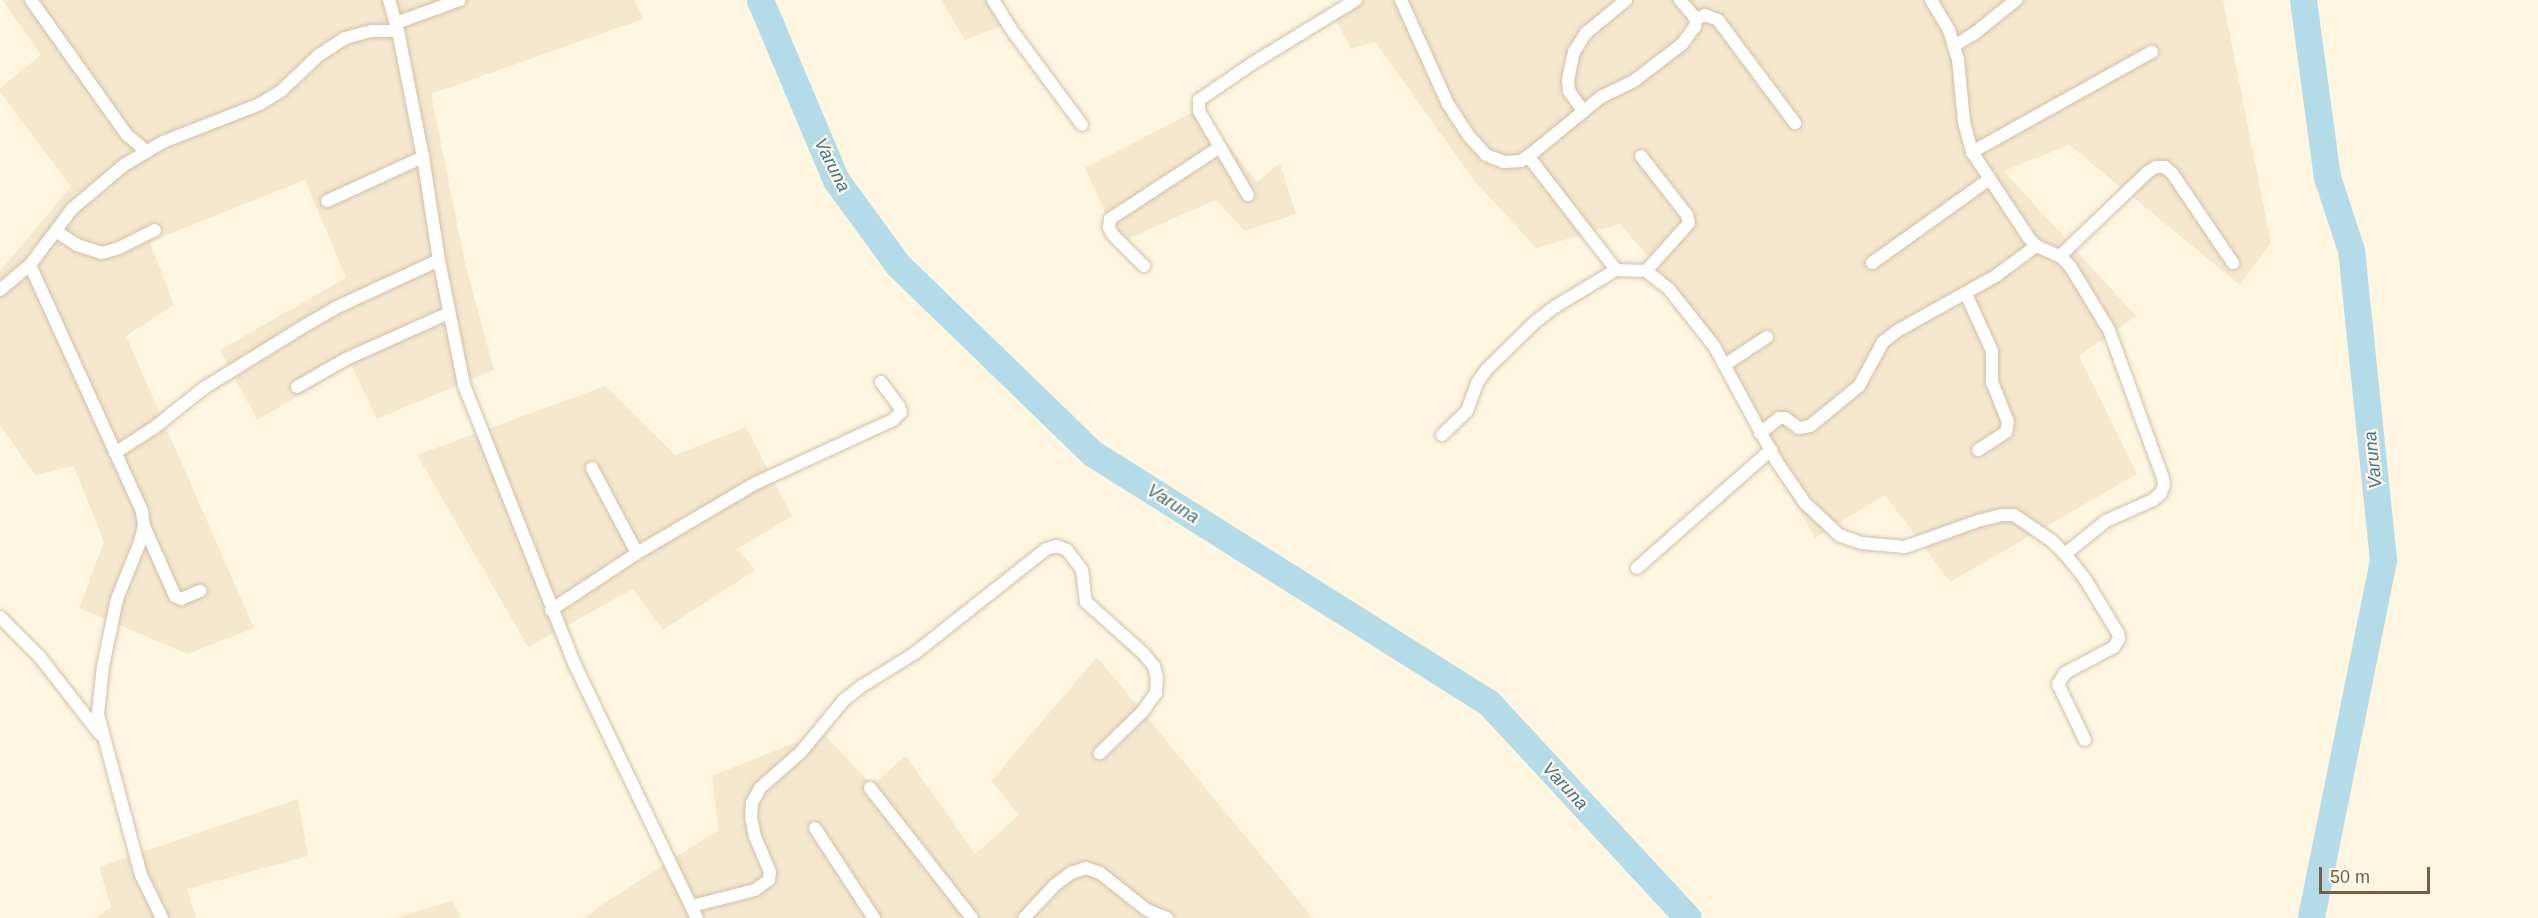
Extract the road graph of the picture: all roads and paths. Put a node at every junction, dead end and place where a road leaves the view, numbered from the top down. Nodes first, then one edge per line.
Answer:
1 (31, 0) edge
2 (389, 0) edge
3 (460, 0) edge
4 (993, 0) edge
5 (1356, 0) edge
6 (1401, 0) edge
7 (1626, 0) edge
8 (1680, 0) edge
9 (1931, 0) edge
10 (2016, 0) edge
11 (1696, 20) junction
12 (397, 27) junction
13 (1954, 46) junction
14 (2152, 52) dead end
15 (1583, 111) junction
16 (1794, 123) dead end
17 (1082, 125) dead end
18 (1220, 147) junction
19 (147, 152) junction
20 (1972, 152) junction
21 (1528, 156) junction
22 (1641, 156) dead end
23 (423, 157) junction
24 (1988, 180) junction
25 (1248, 195) dead end
26 (327, 201) dead end
27 (155, 230) dead end
28 (57, 232) junction
29 (2036, 246) junction
30 (2060, 256) junction
31 (439, 260) junction
32 (1872, 263) dead end
33 (2233, 263) dead end
34 (30, 265) junction
35 (1144, 266) dead end
36 (1616, 270) junction
37 (1646, 271) junction
38 (0, 290) edge
39 (1966, 294) junction
40 (449, 313) junction
41 (1767, 338) dead end
42 (1726, 364) junction
43 (881, 382) dead end
44 (297, 387) dead end
45 (1760, 433) junction
46 (1443, 435) dead end
47 (1771, 450) junction
48 (1978, 450) dead end
49 (115, 453) junction
50 (592, 468) dead end
51 (144, 526) junction
52 (638, 553) junction
53 (2065, 554) junction
54 (1636, 568) dead end
55 (200, 591) dead end
56 (551, 610) junction
57 (0, 617) edge
58 (102, 737) junction
59 (2085, 740) dead end
60 (1100, 753) dead end
61 (870, 788) dead end
62 (815, 828) dead end
63 (692, 906) junction
64 (162, 918) edge
65 (698, 918) edge
66 (874, 918) edge
67 (972, 918) edge
68 (1024, 918) edge
69 (1167, 918) edge

1 - 19 street
2 - 12 street
3 - 12 street
4 - 17 street
5 - 18 street
6 - 21 street
7 - 15 street
8 - 11 street
9 - 13 street
10 - 13 street
11 - 15 street
11 - 16 street
12 - 19 street
12 - 23 street
13 - 20 street
14 - 20 street
15 - 21 street
18 - 25 street
18 - 35 street
19 - 28 street
20 - 24 street
21 - 36 street
22 - 37 street
23 - 26 street
23 - 31 street
24 - 29 street
24 - 32 street
27 - 28 street
28 - 34 street
29 - 30 street
29 - 39 street
30 - 33 street
30 - 53 street
31 - 40 street
31 - 49 street
34 - 38 street
34 - 49 street
36 - 37 street
36 - 46 street
37 - 42 street
39 - 45 street
39 - 48 street
40 - 44 street
40 - 56 street
41 - 42 street
42 - 45 street
43 - 52 street
45 - 47 street
47 - 53 street
47 - 54 street
49 - 51 street
50 - 52 street
51 - 55 street
51 - 58 street
52 - 56 street
53 - 59 street
56 - 63 street
57 - 58 street
58 - 64 street
60 - 63 street
61 - 67 street
62 - 66 street
63 - 65 street
68 - 69 street

